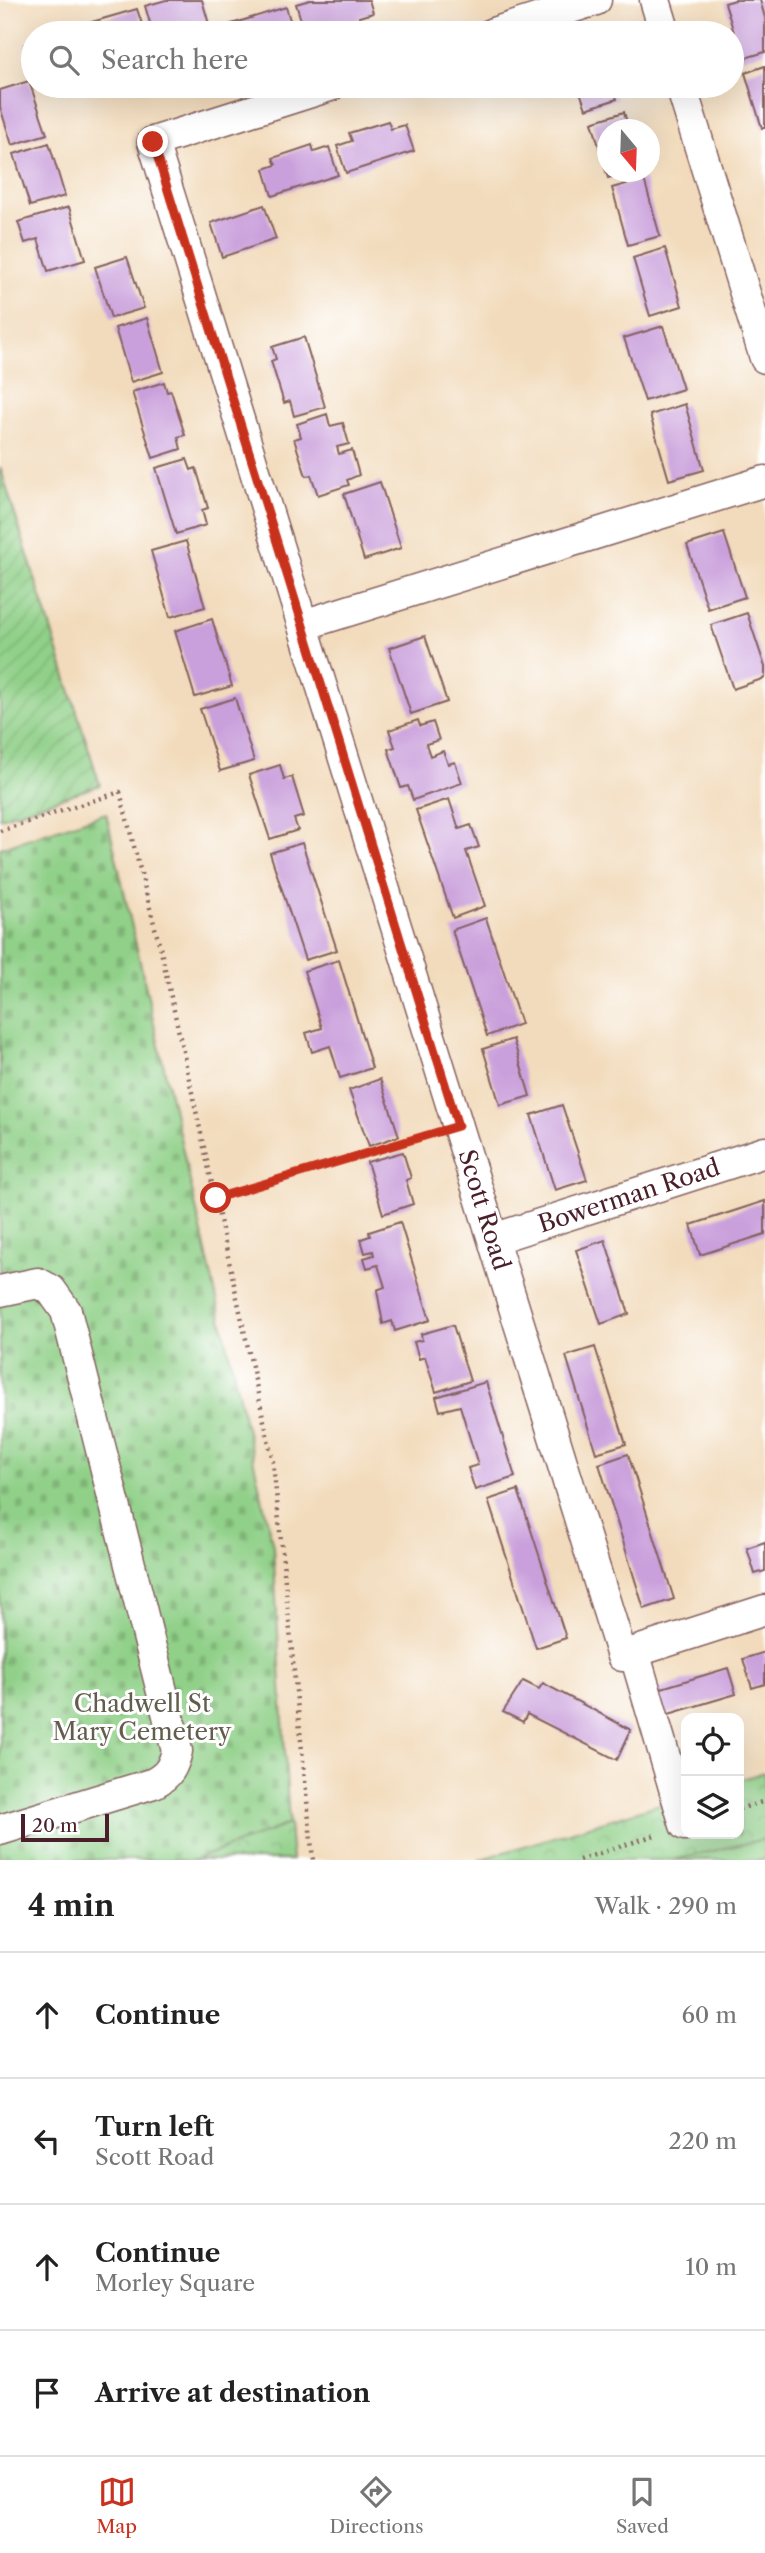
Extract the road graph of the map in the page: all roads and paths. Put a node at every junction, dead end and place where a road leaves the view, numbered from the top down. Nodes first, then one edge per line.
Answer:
1 (596, 0) edge
2 (654, 0) edge
3 (530, 21) edge
4 (661, 21) edge
5 (293, 98) edge
6 (685, 98) edge
7 (765, 358) edge
8 (765, 481) edge
9 (303, 625) junction
10 (0, 831) edge
11 (458, 1126) junction
12 (765, 1152) edge
13 (216, 1198) junction
14 (493, 1239) junction
15 (0, 1290) edge
16 (765, 1610) edge
17 (628, 1654) junction
18 (765, 1801) edge
19 (744, 1807) edge
20 (681, 1813) edge
21 (681, 1826) edge
22 (0, 1830) edge
23 (313, 1860) edge
24 (579, 1860) edge

1 - 3 street
2 - 4 street
5 - 9 street, Scott Road
6 - 7 street
8 - 9 street
9 - 11 street, Scott Road
10 - 13 path
11 - 13 path
11 - 14 street, Scott Road
12 - 14 street, Bowerman Road
13 - 23 path
14 - 17 street, Scott Road
15 - 22 street
16 - 17 street
17 - 20 street, Scott Road
18 - 19 path
21 - 24 path

